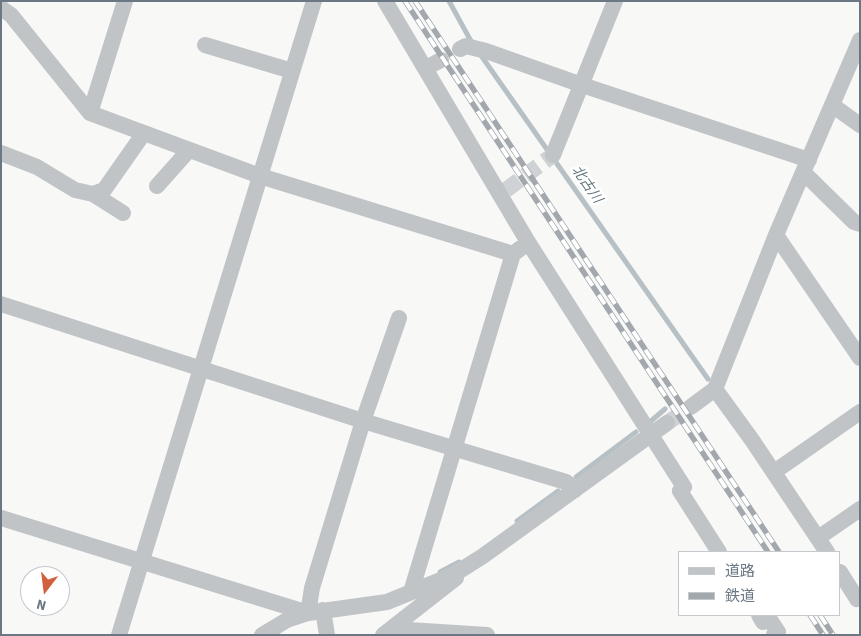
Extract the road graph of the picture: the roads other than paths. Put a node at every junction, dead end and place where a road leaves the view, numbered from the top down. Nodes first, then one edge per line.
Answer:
1 (125, 1) edge
2 (314, 1) edge
3 (385, 1) edge
4 (615, 1) edge
5 (5, 16) edge
6 (860, 40) edge
7 (206, 45) dead end
8 (463, 48) dead end
9 (441, 60) dead end
10 (426, 68) junction
11 (292, 71) junction
12 (582, 85) junction
13 (832, 105) junction
14 (90, 113) junction
15 (860, 125) edge
16 (144, 133) junction
17 (189, 150) junction
18 (553, 155) tunnel mouth
19 (3, 159) edge
20 (806, 166) junction
21 (260, 176) junction
22 (157, 186) dead end
23 (93, 194) junction
24 (123, 213) dead end
25 (860, 224) edge
26 (776, 234) junction
27 (528, 242) junction
28 (513, 254) junction
29 (1, 304) edge
30 (399, 318) dead end
31 (860, 358) edge
32 (200, 367) junction
33 (715, 389) junction
34 (692, 406) tunnel mouth
35 (860, 412) edge
36 (363, 421) junction
37 (667, 423) tunnel mouth
38 (651, 436) junction
39 (454, 448) junction
40 (774, 472) junction
41 (574, 490) junction
42 (860, 509) edge
43 (1, 518) edge
44 (818, 538) junction
45 (718, 551) edge
46 (826, 551) edge
47 (483, 556) junction
48 (142, 562) junction
49 (841, 574) edge
50 (411, 592) junction
51 (860, 598) edge
52 (316, 611) junction
53 (759, 616) edge
54 (385, 634) edge
55 (777, 634) edge
56 (119, 635) edge
57 (262, 635) edge
58 (327, 635) edge
59 (487, 635) edge

1 - 14 street
2 - 11 street
3 - 10 street
4 - 12 street
5 - 14 street
6 - 13 street
7 - 11 street
8 - 12 street
9 - 10 street
10 - 27 street
11 - 21 street
12 - 18 street
12 - 20 street
13 - 15 street
13 - 20 street
14 - 16 street
16 - 17 street
16 - 23 street
17 - 21 street
17 - 22 street
19 - 23 street
20 - 25 street
20 - 26 street
21 - 28 street
21 - 32 street
23 - 24 street
26 - 31 street
26 - 33 street
27 - 28 street
27 - 38 street
28 - 39 street
29 - 32 street
30 - 36 street
32 - 36 street
32 - 48 street
33 - 34 street
33 - 40 street
35 - 40 street
36 - 39 street
36 - 52 street
37 - 38 street
38 - 41 street
38 - 45 street
39 - 41 street
39 - 50 street
40 - 44 street
41 - 47 street
42 - 44 street
43 - 48 street
44 - 46 street
47 - 50 street
47 - 54 street
48 - 52 street
48 - 56 street
49 - 51 street
50 - 52 street
52 - 57 street
52 - 58 street
53 - 55 street
54 - 59 street

